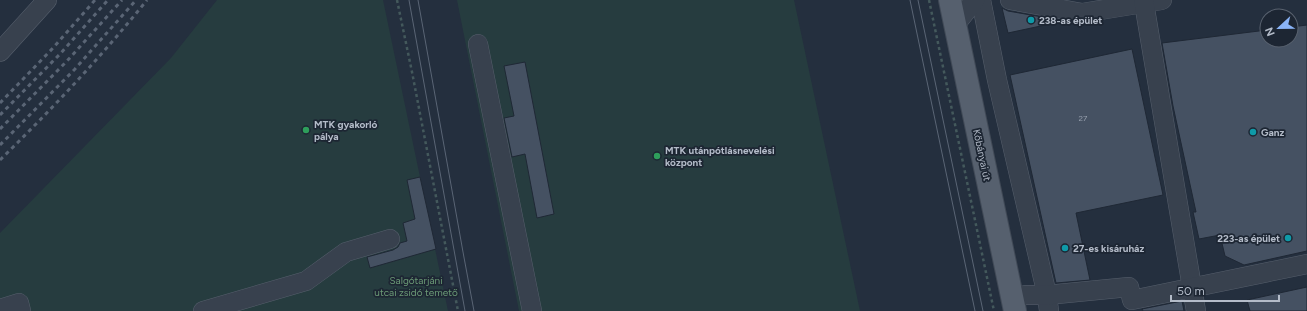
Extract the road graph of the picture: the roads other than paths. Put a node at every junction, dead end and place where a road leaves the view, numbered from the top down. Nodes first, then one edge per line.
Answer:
1 (47, 0) edge
2 (950, 0) edge
3 (975, 0) edge
4 (981, 0) edge
5 (1010, 0) edge
6 (1153, 2) edge
7 (955, 25) junction
8 (478, 44) dead end
9 (0, 52) edge
10 (390, 239) dead end
11 (1307, 264) edge
12 (1191, 287) junction
13 (1048, 303) edge
14 (1013, 304) edge
15 (0, 308) edge
16 (21, 311) edge
17 (203, 311) edge
18 (532, 311) edge
19 (1196, 311) edge

1 - 9 street
2 - 7 main road, Kőbányai út
3 - 7 street
4 - 13 street
5 - 6 street
6 - 12 street
7 - 14 main road, Kőbányai út
8 - 18 street
10 - 17 street
11 - 12 street
12 - 13 street
12 - 19 street
13 - 14 street
15 - 16 street

